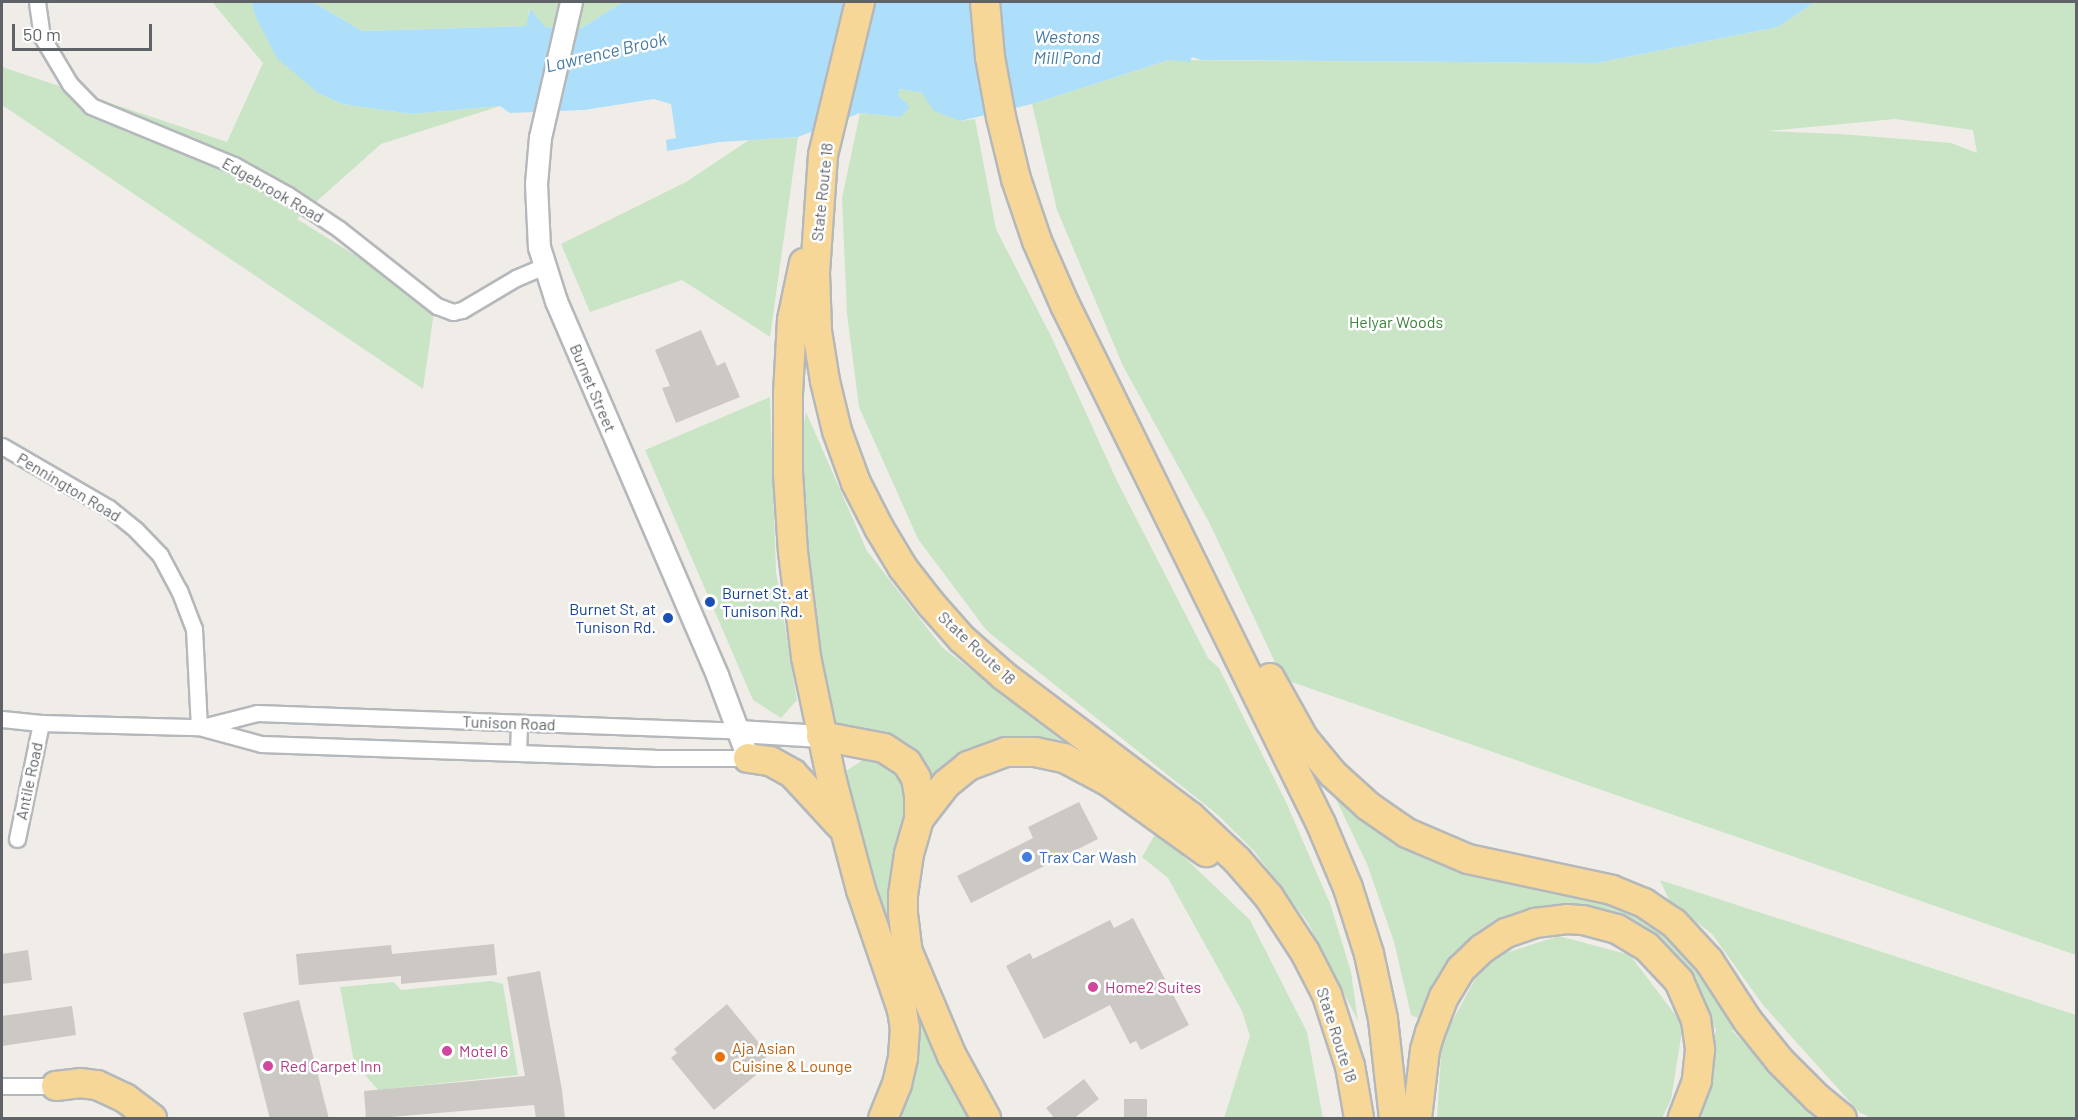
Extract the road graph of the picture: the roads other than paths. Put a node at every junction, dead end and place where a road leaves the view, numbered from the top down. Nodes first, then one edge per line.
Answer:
1 (37, 2) edge
2 (571, 2) edge
3 (860, 2) edge
4 (985, 2) edge
5 (819, 191) junction
6 (544, 266) junction
7 (2, 446) edge
8 (1219, 619) junction
9 (2, 719) edge
10 (41, 723) junction
11 (519, 724) junction
12 (199, 727) junction
13 (738, 731) junction
14 (821, 736) junction
15 (518, 753) junction
16 (748, 758) junction
17 (919, 819) junction
18 (843, 829) junction
19 (17, 839) dead end
20 (1269, 897) junction
21 (2, 1086) edge
22 (56, 1086) junction
23 (981, 1114) edge
24 (119, 1119) edge
25 (152, 1119) edge
26 (883, 1119) edge
27 (1359, 1119) edge
28 (1394, 1119) edge
29 (1417, 1119) edge
30 (1683, 1119) edge
31 (1842, 1119) edge

1 - 6 street, Edgebrook Road
2 - 6 street, Burnet Street
3 - 5 highway, State Route 18
4 - 8 highway
5 - 14 highway
5 - 20 highway, State Route 18
6 - 13 street, Burnet Street
7 - 12 street, Pennington Road
8 - 28 highway
8 - 31 highway
9 - 10 street, Tunison Road
10 - 12 street, Tunison Road
10 - 19 street, Antile Road
11 - 12 street, Tunison Road
11 - 13 street, Tunison Road
11 - 15 street
12 - 15 street, Tunison Road
13 - 14 street, Tunison Road
13 - 16 street, Burnet Street
14 - 17 highway
14 - 18 highway
15 - 16 street, Tunison Road
16 - 18 highway
17 - 20 highway
17 - 23 highway
18 - 26 highway
20 - 27 highway, State Route 18
21 - 22 street
22 - 24 highway
22 - 25 highway
29 - 30 highway

